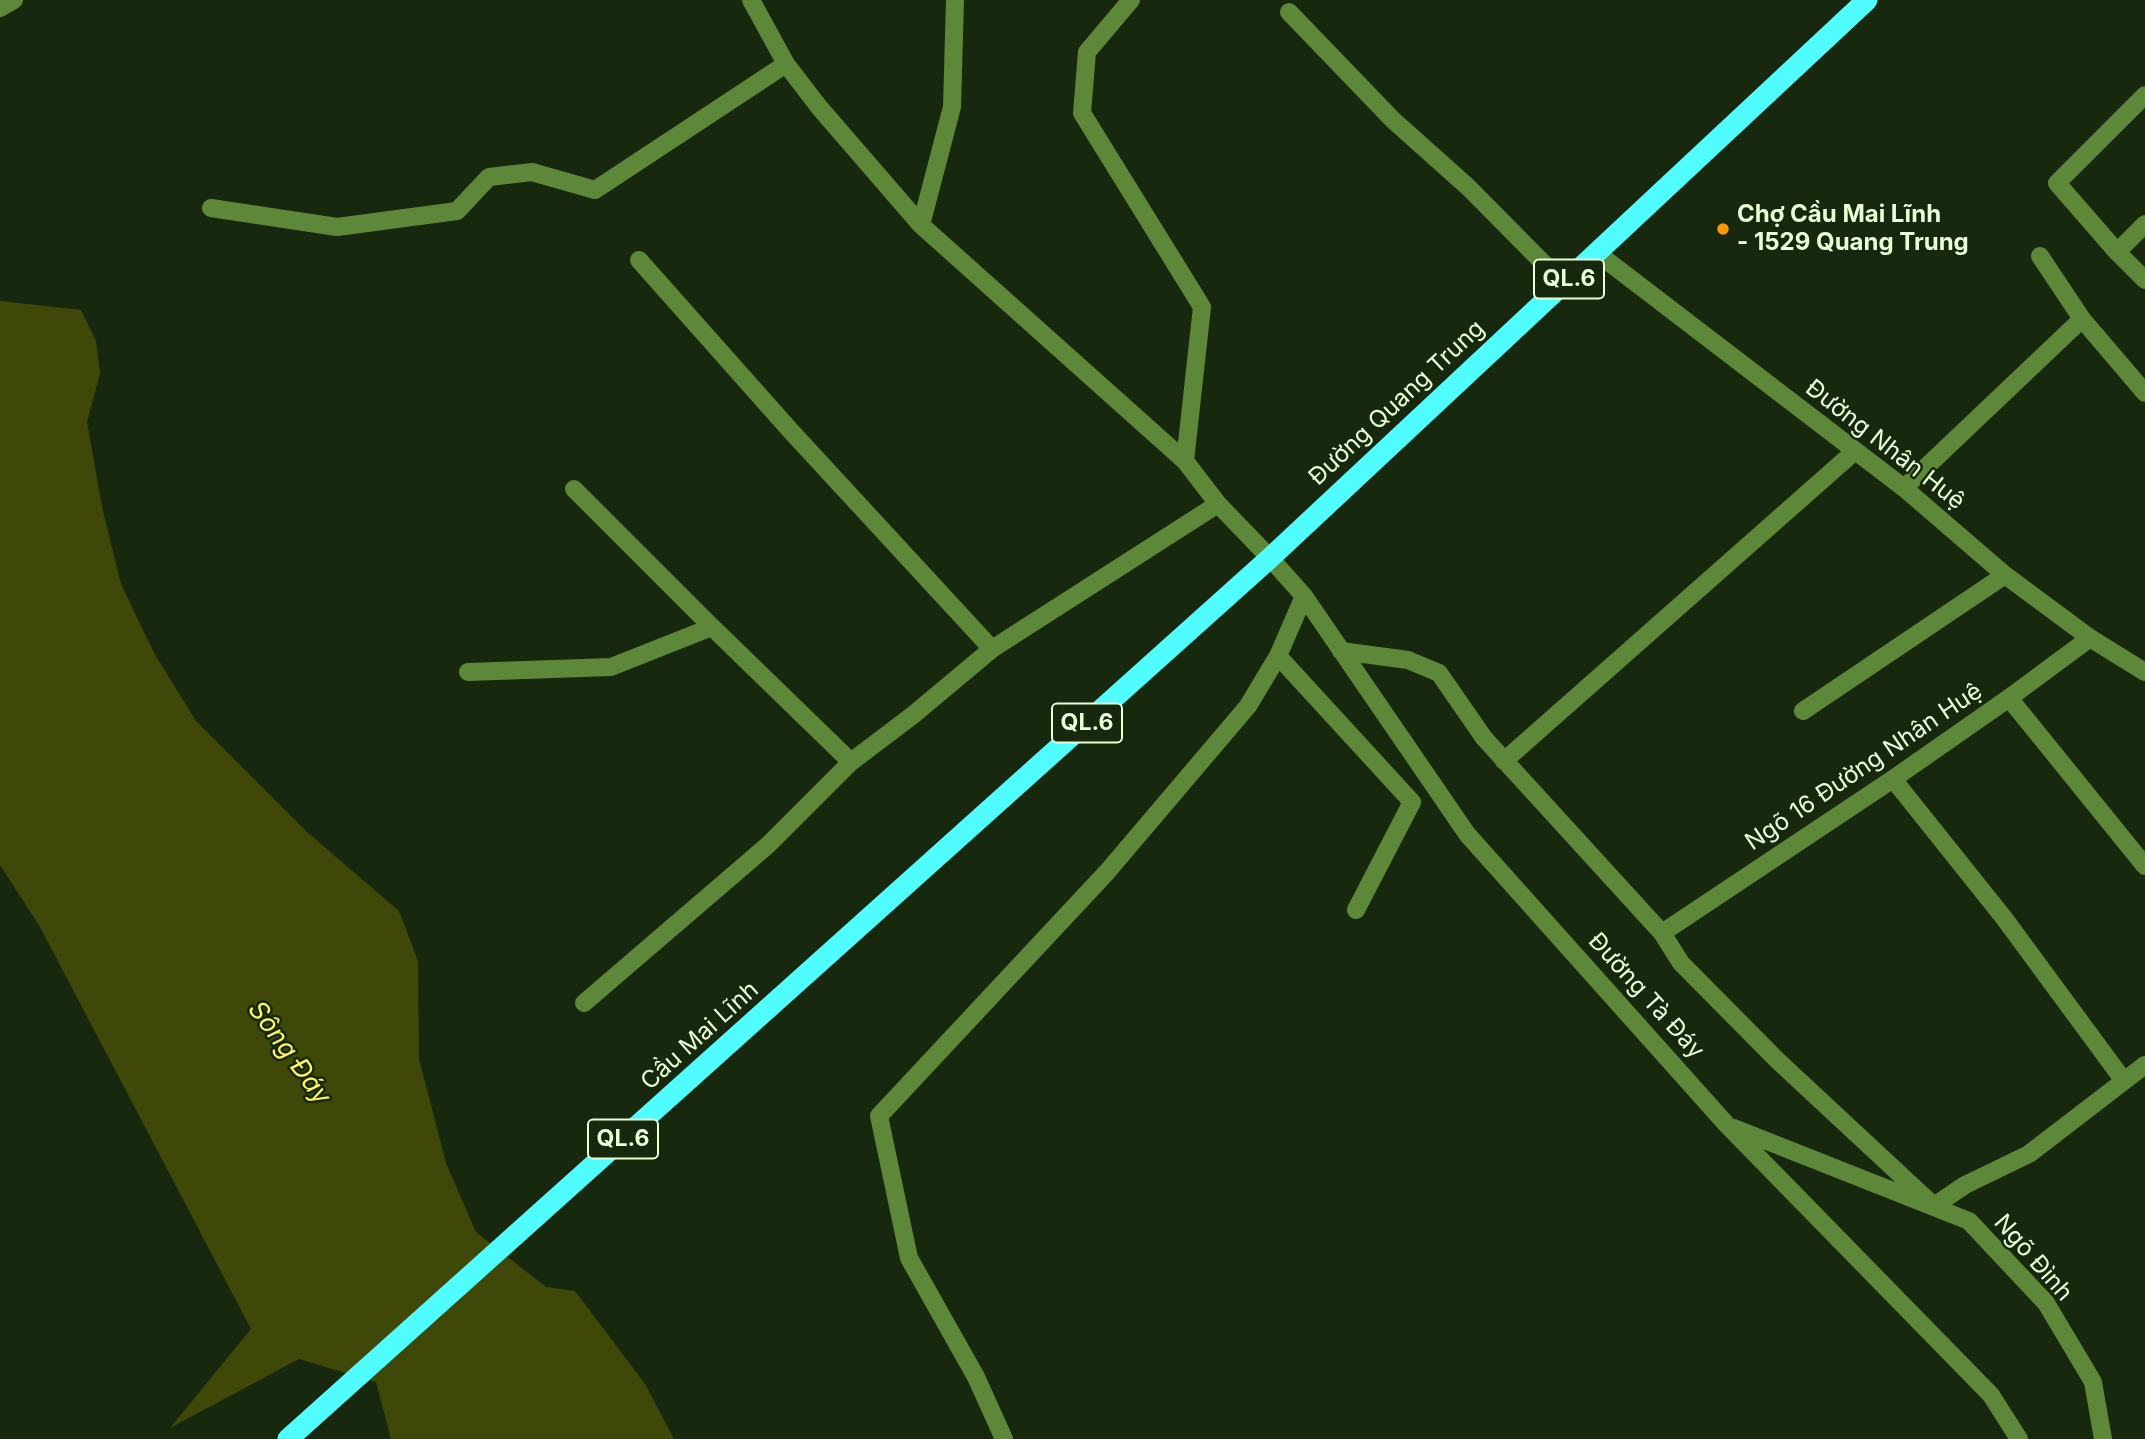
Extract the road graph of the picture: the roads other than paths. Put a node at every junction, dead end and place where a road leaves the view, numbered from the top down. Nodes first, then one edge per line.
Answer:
1 (14, 0) edge
2 (751, 0) edge
3 (955, 0) edge
4 (1131, 0) edge
5 (1867, 0) edge
6 (0, 8) edge
7 (1289, 12) dead end
8 (786, 64) junction
9 (2145, 95) edge
10 (211, 208) dead end
11 (920, 225) junction
12 (2145, 225) edge
13 (2117, 252) junction
14 (1597, 253) junction
15 (2040, 256) dead end
16 (639, 260) dead end
17 (2145, 281) edge
18 (1564, 284) junction
19 (2082, 319) junction
20 (2145, 393) edge
21 (1855, 451) junction
22 (1185, 461) junction
23 (1904, 488) junction
24 (574, 489) dead end
25 (1218, 504) junction
26 (1270, 558) junction
27 (2005, 575) junction
28 (1304, 596) junction
29 (712, 627) junction
30 (2090, 638) junction
31 (992, 649) junction
32 (1341, 651) junction
33 (1278, 656) junction
34 (468, 672) dead end
35 (2145, 672) edge
36 (2009, 698) junction
37 (1803, 710) dead end
38 (1504, 761) junction
39 (851, 762) junction
40 (1893, 779) junction
41 (958, 839) joint
42 (2145, 866) edge
43 (1356, 910) dead end
44 (1662, 933) junction
45 (584, 1003) dead end
46 (2145, 1065) edge
47 (2124, 1081) junction
48 (1727, 1125) junction
49 (1934, 1206) junction
50 (288, 1439) edge
51 (1004, 1439) edge
52 (2019, 1439) edge
53 (2103, 1439) edge

1 - 6 street
2 - 8 street, Đường Tà Đáy
3 - 11 street
4 - 22 street
5 - 14 highway, Đường Quang Trung / QL.6
7 - 18 street
8 - 10 street
8 - 11 street, Đường Tà Đáy
9 - 13 street
11 - 22 street, Đường Tà Đáy
12 - 13 street
13 - 17 street
14 - 18 highway, Đường Quang Trung / QL.6
14 - 21 street, Đường Nhân Huệ
15 - 19 street
16 - 31 street
18 - 26 highway, Đường Quang Trung / QL.6
19 - 20 street
19 - 23 street
21 - 23 street, Đường Nhân Huệ
21 - 38 street
22 - 25 street, Đường Tà Đáy
23 - 27 street, Đường Nhân Huệ
24 - 29 street
25 - 26 street, Đường Tà Đáy
25 - 31 street
26 - 28 street, Đường Tà Đáy
26 - 41 highway, Đường Quang Trung / QL.6
27 - 30 street, Đường Nhân Huệ
27 - 37 street
28 - 32 street, Đường Tà Đáy
28 - 33 street
29 - 34 street
29 - 39 street
30 - 35 street, Đường Nhân Huệ
30 - 36 street, Ngõ 16 Đường Nhân Huệ
31 - 39 street
32 - 38 street
32 - 48 street, Đường Tà Đáy
33 - 43 street
33 - 51 street
36 - 40 street, Ngõ 16 Đường Nhân Huệ
36 - 42 street
38 - 44 street
39 - 45 street
40 - 44 street, Ngõ 16 Đường Nhân Huệ
40 - 47 street
41 - 50 highway, Cầu Mai Lĩnh / QL.6
44 - 49 street
46 - 47 street
47 - 49 street
48 - 49 street, Ngõ Đình
48 - 52 street, Đường Tà Đáy
49 - 53 street, Ngõ Đình

